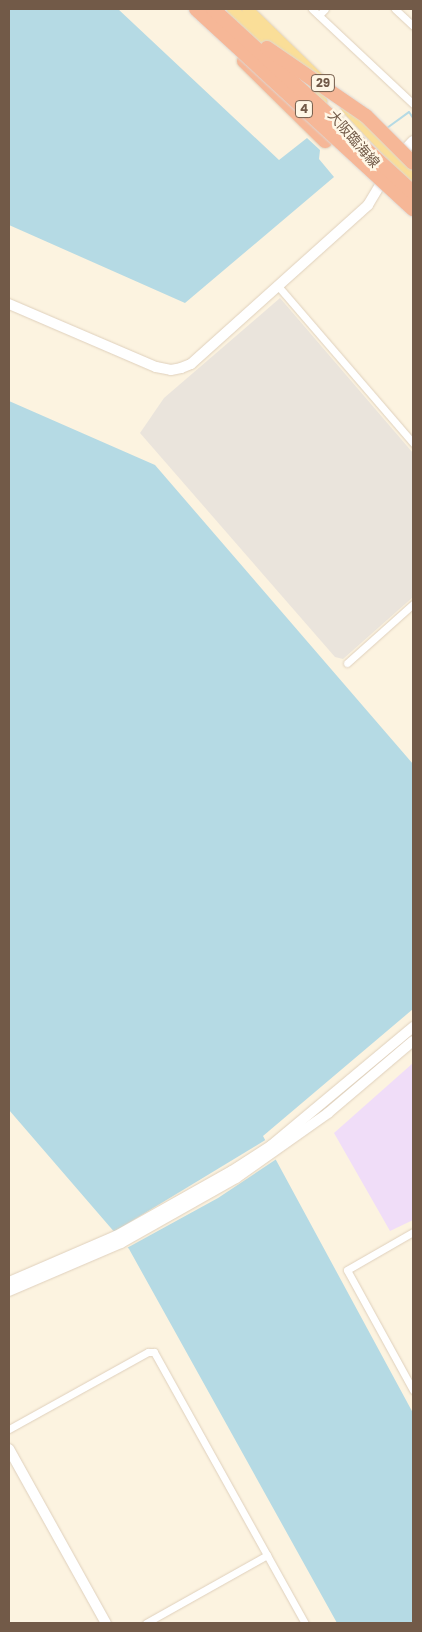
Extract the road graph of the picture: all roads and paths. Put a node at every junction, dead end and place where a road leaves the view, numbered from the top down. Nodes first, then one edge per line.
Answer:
1 (194, 9) edge
2 (213, 9) edge
3 (218, 9) edge
4 (232, 9) edge
5 (247, 9) edge
6 (312, 9) edge
7 (325, 9) edge
8 (395, 9) edge
9 (319, 15) junction
10 (413, 26) edge
11 (413, 104) edge
12 (413, 141) edge
13 (396, 159) junction
14 (413, 163) edge
15 (386, 176) junction
16 (413, 178) edge
17 (413, 192) edge
18 (413, 208) edge
19 (413, 221) edge
20 (278, 286) junction
21 (9, 304) edge
22 (413, 443) edge
23 (413, 604) edge
24 (347, 663) dead end
25 (413, 1027) edge
26 (413, 1041) edge
27 (273, 1148) junction
28 (413, 1232) edge
29 (119, 1239) junction
30 (9, 1282) edge
31 (9, 1291) edge
32 (413, 1390) edge
33 (9, 1429) edge
34 (9, 1449) edge
35 (267, 1555) junction
36 (106, 1623) edge
37 (146, 1623) edge
38 (305, 1623) edge

1 - 18 highway, 4, bridge
1 - 19 highway, bridge
2 - 17 highway, 4, bridge
3 - 14 highway, bridge
4 - 15 main road, 大阪臨海線 / 29
5 - 13 main road, 大阪臨海線 / 29
6 - 9 street
7 - 9 street
8 - 10 street
9 - 11 street
12 - 13 street
13 - 15 street
13 - 16 main road, 大阪臨海線 / 29
15 - 18 main road, 大阪臨海線 / 29
15 - 20 street
20 - 21 street
20 - 22 street
23 - 24 street
25 - 27 street
26 - 27 street
27 - 29 street
28 - 32 street
29 - 30 street
29 - 31 street
33 - 35 street
34 - 36 street
35 - 37 street
35 - 38 street

